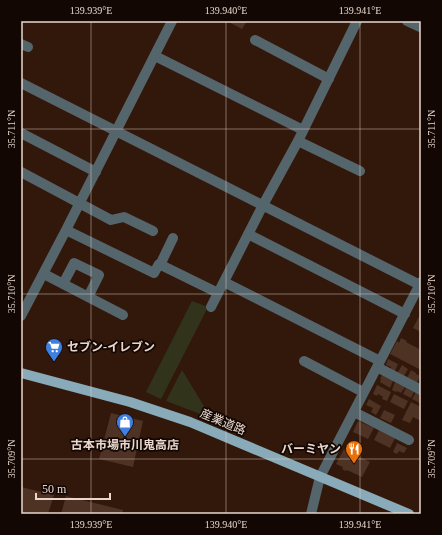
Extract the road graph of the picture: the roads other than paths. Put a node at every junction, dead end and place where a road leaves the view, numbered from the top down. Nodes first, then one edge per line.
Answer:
1 (172, 21) edge
2 (357, 21) edge
3 (407, 21) edge
4 (420, 28) dead end
5 (255, 40) dead end
6 (155, 56) junction
7 (329, 79) junction
8 (21, 83) edge
9 (303, 130) junction
10 (116, 131) junction
11 (21, 134) edge
12 (298, 141) junction
13 (360, 171) dead end
14 (21, 172) edge
15 (96, 172) junction
16 (80, 204) junction
17 (263, 205) junction
18 (66, 230) junction
19 (153, 231) dead end
20 (248, 234) junction
21 (173, 238) dead end
22 (160, 265) junction
23 (44, 274) junction
24 (224, 282) junction
25 (63, 284) junction
26 (420, 284) edge
27 (218, 293) junction
28 (88, 297) junction
29 (211, 307) dead end
30 (405, 314) junction
31 (123, 315) dead end
32 (21, 316) edge
33 (304, 361) dead end
34 (378, 364) junction
35 (21, 373) edge
36 (421, 390) edge
37 (363, 392) junction
38 (354, 412) junction
39 (409, 440) dead end
40 (320, 477) junction
41 (311, 514) edge
42 (409, 514) edge

1 - 6 street
2 - 7 street
3 - 4 street
5 - 7 street
6 - 9 street
6 - 10 street
7 - 9 street
8 - 10 street
9 - 12 street
10 - 15 street
10 - 17 street
11 - 15 street
12 - 13 street
12 - 17 street
14 - 16 street
15 - 16 street
16 - 18 street
16 - 19 street
17 - 20 street
17 - 26 street
18 - 22 street
18 - 23 street
20 - 24 street
20 - 30 street
21 - 22 street
22 - 27 street
23 - 25 street
23 - 32 street
24 - 27 street
24 - 34 street
25 - 28 street
25 - 28 street
26 - 30 street
27 - 29 street
28 - 31 street
30 - 34 street
33 - 37 street
34 - 36 street
34 - 37 street
35 - 40 main road, 産業道路
37 - 38 street
38 - 39 street
38 - 40 street
40 - 41 street
40 - 42 main road, 産業道路

